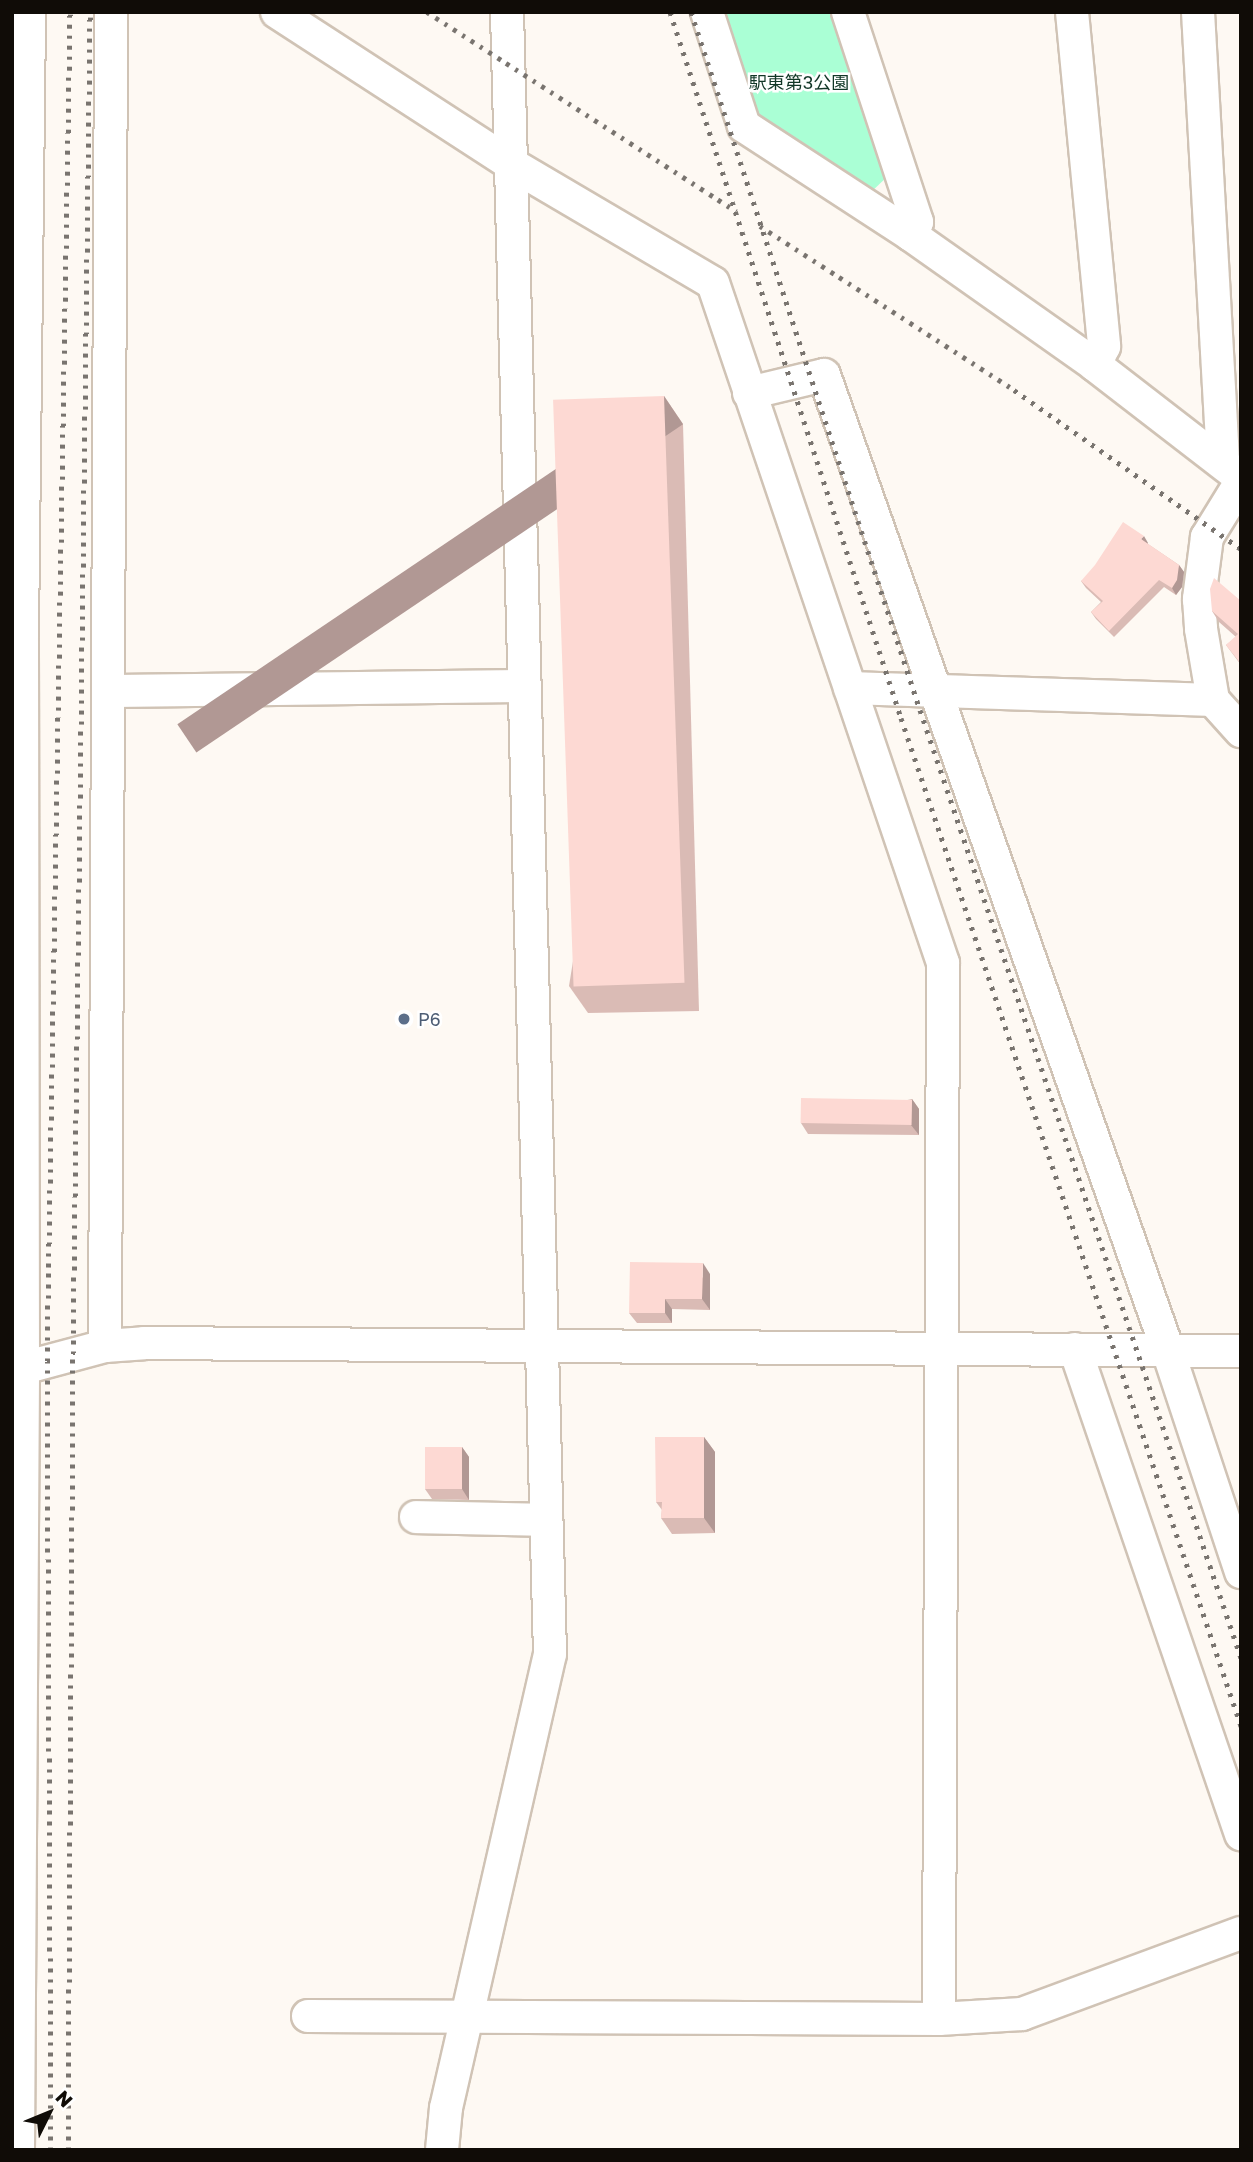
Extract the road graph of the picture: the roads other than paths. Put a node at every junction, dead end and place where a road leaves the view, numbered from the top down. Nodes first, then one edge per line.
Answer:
1 (29, 12) edge
2 (111, 12) edge
3 (277, 12) edge
4 (508, 12) edge
5 (707, 12) edge
6 (848, 12) edge
7 (1072, 12) edge
8 (1198, 12) edge
9 (19, 159) edge
10 (511, 164) junction
11 (911, 235) junction
12 (1227, 290) edge
13 (1095, 365) junction
14 (749, 393) junction
15 (1235, 474) edge
16 (18, 522) edge
17 (17, 633) edge
18 (525, 686) junction
19 (850, 688) junction
20 (937, 690) junction
21 (110, 691) junction
22 (1213, 700) junction
23 (1241, 731) edge
24 (105, 1346) junction
25 (541, 1346) junction
26 (940, 1348) junction
27 (1075, 1349) junction
28 (1168, 1351) junction
29 (1241, 1351) edge
30 (18, 1369) edge
31 (416, 1517) dead end
32 (546, 1520) junction
33 (1241, 1572) edge
34 (1241, 1834) edge
35 (1241, 1933) edge
36 (15, 2014) edge
37 (308, 2016) dead end
38 (465, 2019) junction
39 (939, 2019) junction
40 (18, 2150) edge
41 (442, 2150) edge

1 - 9 street
2 - 21 street
3 - 10 street
4 - 10 street
5 - 11 street
6 - 11 street
7 - 13 street
8 - 12 street
9 - 16 street
10 - 14 street
10 - 18 street
11 - 13 street
12 - 15 street
13 - 15 street
14 - 19 street
14 - 20 street
15 - 22 street
16 - 17 street
17 - 30 street
18 - 21 street
18 - 25 street
19 - 20 street
19 - 26 street
20 - 22 street
20 - 28 street
21 - 24 street
22 - 23 street
24 - 25 street
24 - 30 street
25 - 26 street
25 - 32 street
26 - 27 street
26 - 39 street
27 - 28 street
27 - 34 street
28 - 29 street
28 - 33 street
30 - 36 street
31 - 32 street
32 - 38 street
35 - 39 street
36 - 40 street
37 - 38 street
38 - 39 street
38 - 41 street

